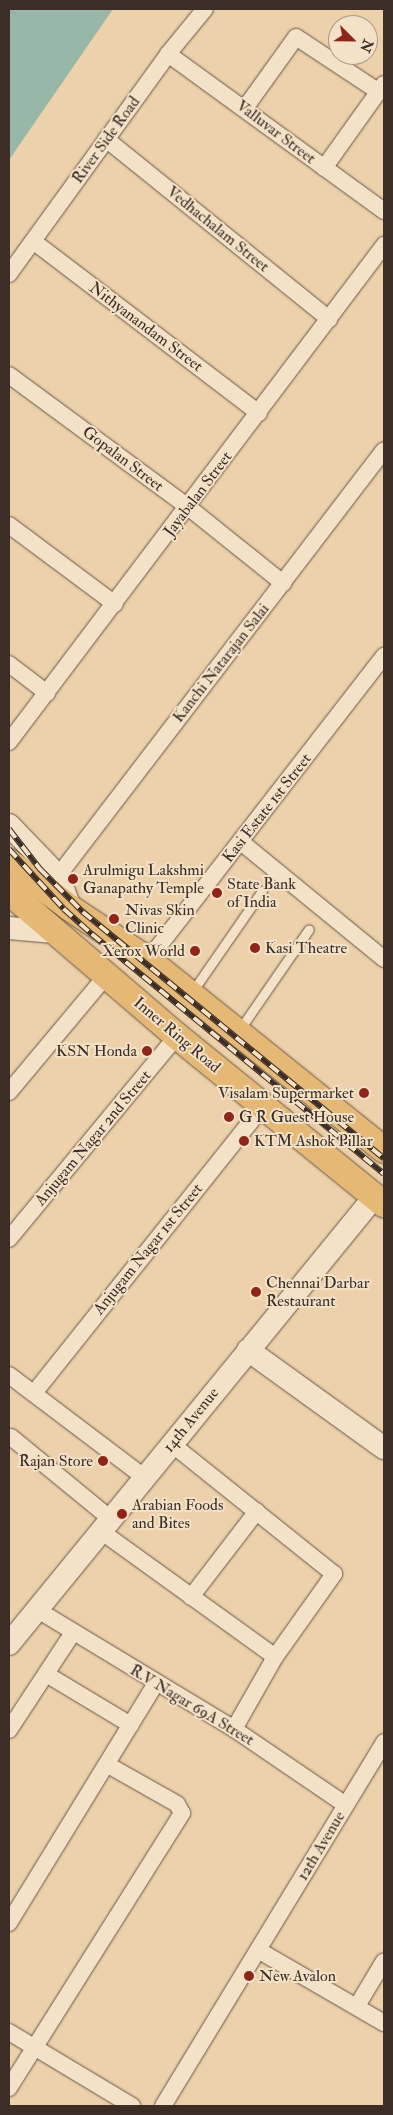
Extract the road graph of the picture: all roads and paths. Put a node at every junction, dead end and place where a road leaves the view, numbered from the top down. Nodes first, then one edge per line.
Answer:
1 (205, 9) edge
2 (168, 54) junction
3 (382, 88) edge
4 (245, 108) junction
5 (106, 139) junction
6 (324, 168) junction
7 (384, 211) edge
8 (33, 241) junction
9 (384, 244) edge
10 (9, 274) edge
11 (329, 319) junction
12 (9, 374) edge
13 (260, 413) junction
14 (384, 452) edge
15 (188, 507) junction
16 (9, 525) edge
17 (283, 583) junction
18 (115, 604) junction
19 (384, 656) edge
20 (9, 664) edge
21 (47, 693) junction
22 (9, 742) edge
23 (9, 825) edge
24 (241, 842) junction
25 (9, 862) edge
26 (58, 876) junction
27 (19, 890) edge
28 (262, 891) dead end
29 (70, 908) junction
30 (9, 928) edge
31 (309, 929) dead end
32 (54, 932) junction
33 (384, 959) edge
34 (148, 960) junction
35 (107, 975) junction
36 (191, 995) junction
37 (237, 1034) junction
38 (177, 1036) junction
39 (9, 1092) edge
40 (263, 1106) junction
41 (384, 1150) edge
42 (380, 1200) edge
43 (9, 1239) edge
44 (248, 1350) junction
45 (9, 1375) edge
46 (34, 1393) junction
47 (10, 1437) dead end
48 (172, 1444) junction
49 (384, 1448) edge
50 (145, 1478) junction
51 (257, 1511) junction
52 (107, 1525) junction
53 (191, 1597) junction
54 (36, 1609) junction
55 (72, 1634) junction
56 (9, 1644) edge
57 (275, 1657) junction
58 (46, 1674) junction
59 (156, 1684) junction
60 (132, 1725) junction
61 (234, 1728) junction
62 (9, 1730) edge
63 (384, 1742) edge
64 (108, 1765) junction
65 (346, 1805) junction
66 (9, 1923) edge
67 (258, 1950) junction
68 (384, 1961) edge
69 (357, 2006) junction
70 (384, 2023) edge
71 (9, 2032) edge
72 (33, 2046) junction
73 (9, 2088) edge
74 (132, 2106) edge
75 (164, 2106) edge

1 - 2 street, River Side Road
2 - 4 street, Valluvar Street
2 - 5 street, River Side Road
3 - 4 street
3 - 6 street
4 - 6 street, Valluvar Street
5 - 8 street, River Side Road
5 - 11 street, Vedhachalam Street
6 - 7 street, Valluvar Street
8 - 10 street, River Side Road
8 - 13 street, Nithyanandam Street
9 - 11 street, Jayabalan Street
11 - 13 street, Jayabalan Street
12 - 15 street, Gopalan Street
13 - 15 street, Jayabalan Street
14 - 17 street, Kanchi Natarajan Salai
15 - 17 street, Gopalan Street
15 - 18 street, Jayabalan Street
16 - 18 street
17 - 26 street, Kanchi Natarajan Salai
18 - 21 street, Jayabalan Street
19 - 24 street, Kasi Estate 1st Street
20 - 21 street
21 - 22 street, Jayabalan Street
23 - 26 street
24 - 33 street
24 - 34 street, Kasi Estate 1st Street
25 - 27 main road
26 - 29 street
27 - 29 main road
27 - 32 main road, Inner Ring Road
28 - 36 lane
29 - 34 main road
30 - 32 street
31 - 37 lane
32 - 35 main road, Inner Ring Road
34 - 36 main road
35 - 38 main road, Inner Ring Road
35 - 39 street
36 - 37 main road
37 - 41 main road
38 - 40 main road, Inner Ring Road
38 - 43 street, Anjugam Nagar 2nd Street
40 - 42 main road, Inner Ring Road
40 - 46 street, Anjugam Nagar 1st Street
42 - 44 street, 14th Avenue
44 - 48 street, 14th Avenue
44 - 49 street
45 - 46 street
46 - 50 street
47 - 52 street
48 - 50 street, 14th Avenue
48 - 51 street
50 - 52 street, 14th Avenue
51 - 53 street
51 - 57 street
52 - 53 street
52 - 54 street, 14th Avenue
53 - 57 street
54 - 55 street, R.V Nagar 69A Street
54 - 56 street, 14th Avenue
55 - 58 street
55 - 59 street, R.V Nagar 69A Street
57 - 61 street
58 - 60 street
58 - 62 street
59 - 60 street
59 - 61 street, R.V Nagar 69A Street
60 - 64 street
61 - 65 street, R.V Nagar 69A Street
63 - 65 street, 12th Avenue
64 - 66 street
64 - 72 street
65 - 67 street, 12th Avenue
67 - 69 street
67 - 75 street, 12th Avenue
68 - 69 street
69 - 70 street
71 - 72 street
72 - 73 street
72 - 74 street

